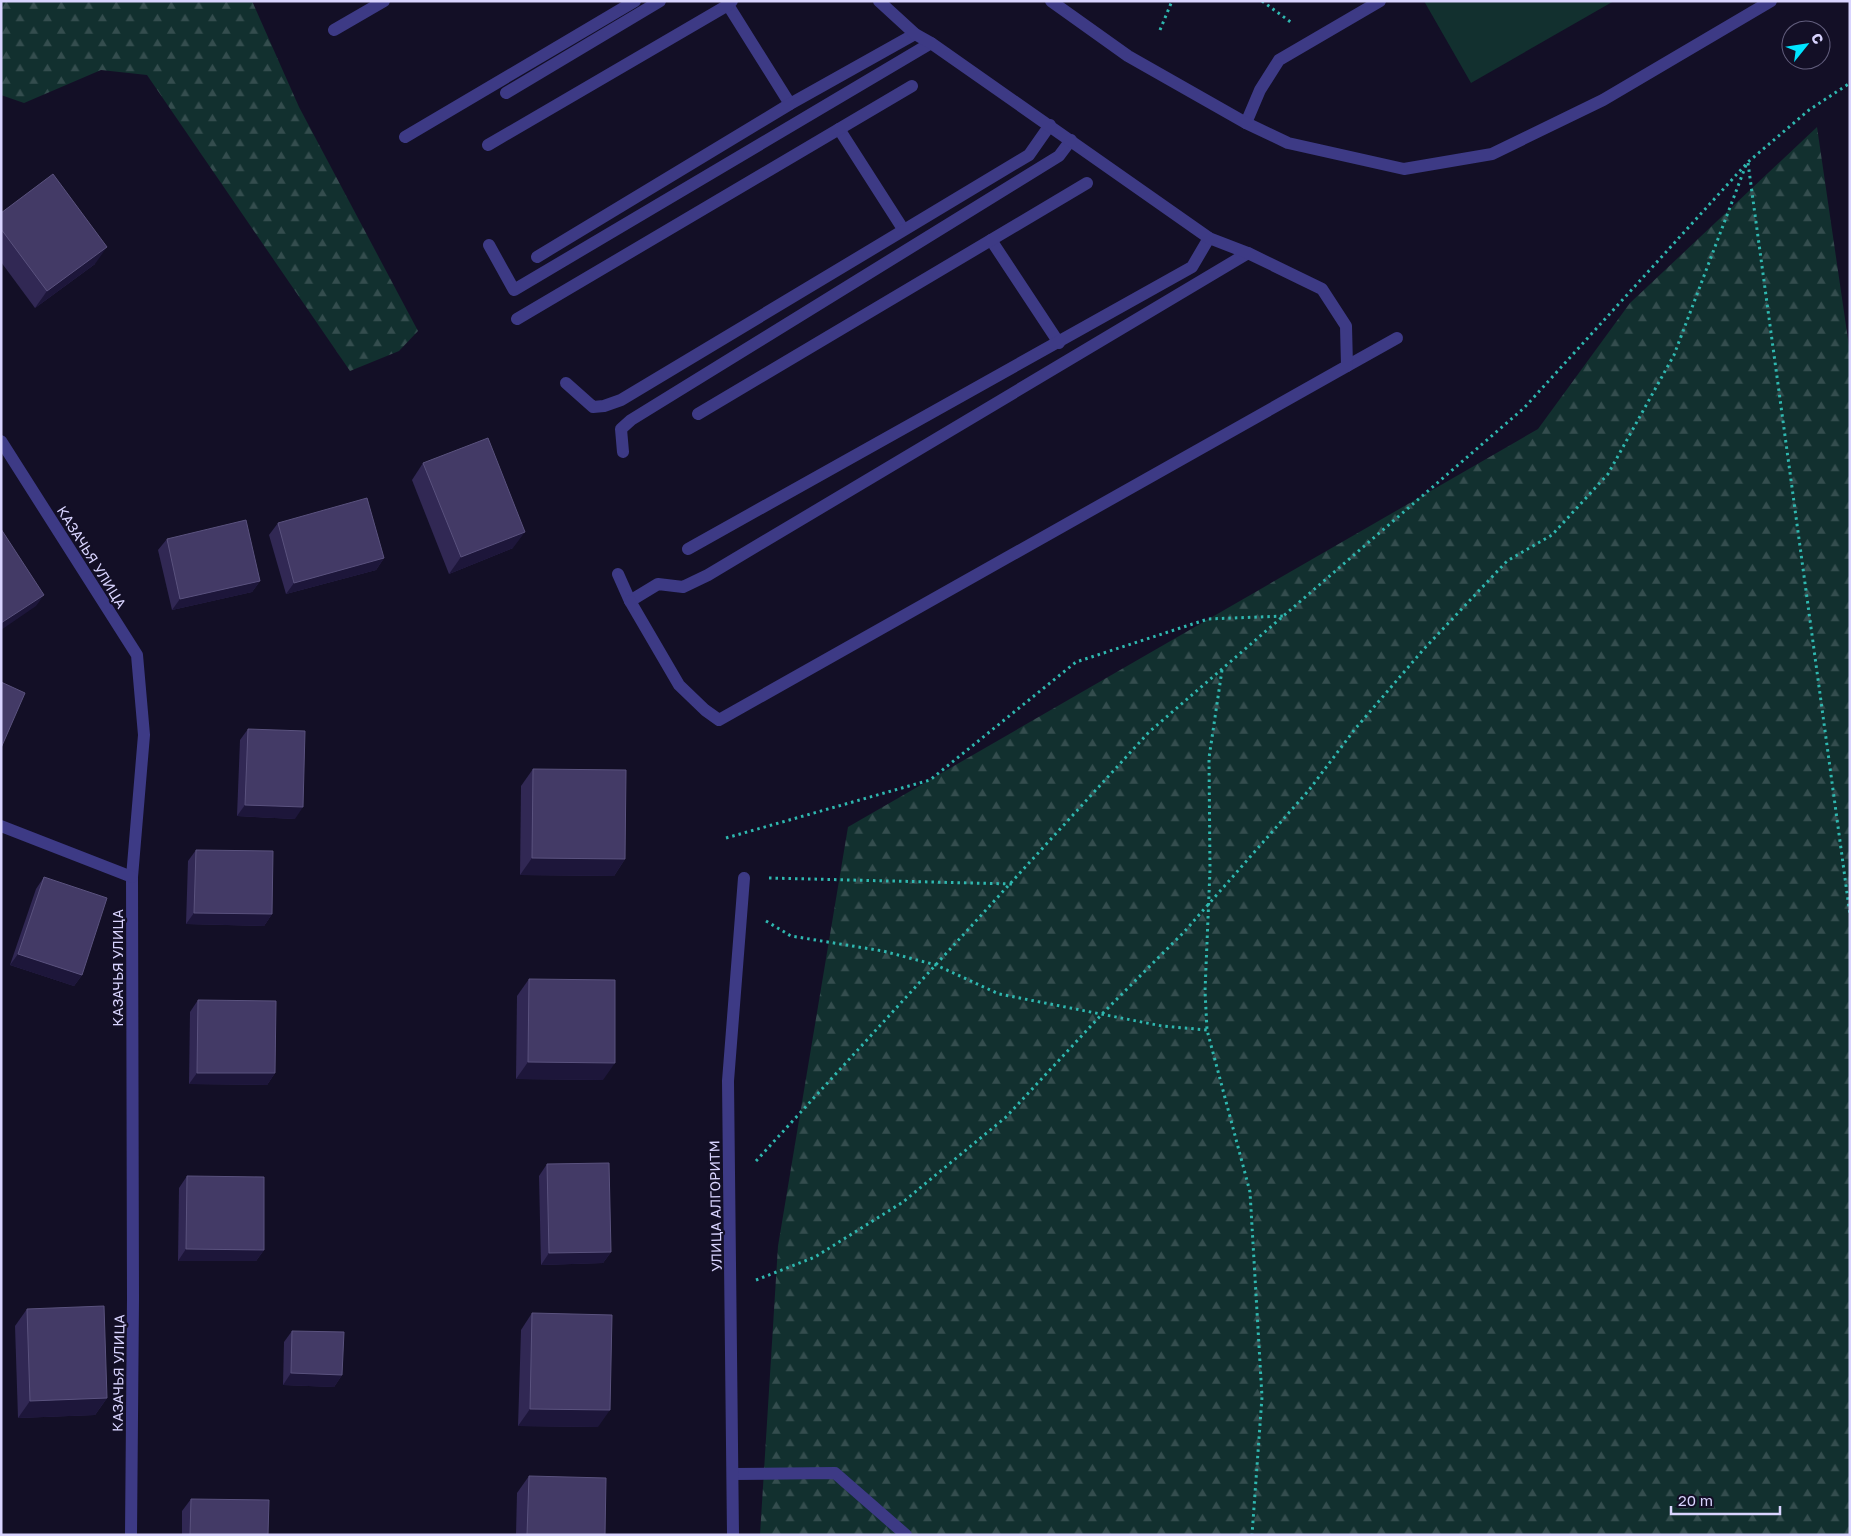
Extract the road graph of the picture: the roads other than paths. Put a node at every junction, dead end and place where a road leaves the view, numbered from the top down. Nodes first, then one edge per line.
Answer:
1 (384, 1) edge
2 (635, 1) edge
3 (660, 1) edge
4 (879, 1) edge
5 (1380, 1) edge
6 (1771, 1) edge
7 (1054, 2) edge
8 (730, 3) edge
9 (334, 30) dead end
10 (915, 34) junction
11 (931, 43) junction
12 (912, 86) dead end
13 (506, 93) dead end
14 (790, 104) junction
15 (1246, 124) junction
16 (1050, 125) junction
17 (839, 129) junction
18 (405, 137) dead end
19 (1071, 140) junction
20 (488, 145) dead end
21 (1087, 183) dead end
22 (903, 229) junction
23 (1209, 238) junction
24 (991, 240) junction
25 (488, 245) dead end
26 (1248, 253) junction
27 (537, 257) dead end
28 (517, 319) dead end
29 (1397, 338) dead end
30 (1059, 343) junction
31 (1347, 366) junction
32 (566, 383) dead end
33 (698, 414) dead end
34 (1, 441) edge
35 (622, 452) dead end
36 (688, 549) dead end
37 (618, 574) dead end
38 (630, 601) junction
39 (1, 826) edge
40 (132, 877) junction
41 (744, 878) road end
42 (733, 1474) junction
43 (131, 1535) edge
44 (733, 1535) edge
45 (906, 1535) edge

1 - 9 street
2 - 18 street
3 - 13 street
4 - 10 street
5 - 15 street
6 - 15 street
7 - 15 street
8 - 14 street
8 - 20 street
10 - 11 street
10 - 14 street
11 - 16 street
11 - 25 street
12 - 17 street
14 - 27 street
16 - 19 street
16 - 22 street
17 - 22 street
17 - 28 street
19 - 23 street
19 - 35 street
21 - 24 street
22 - 32 street
23 - 26 street
23 - 30 street
24 - 30 street
24 - 33 street
26 - 31 street
26 - 38 street
29 - 31 street
30 - 36 street
31 - 38 street
34 - 40 street, КАЗАЧЬЯ УЛИЦА
37 - 38 street
39 - 40 street
40 - 43 street, КАЗАЧЬЯ УЛИЦА
41 - 42 street, УЛИЦА АЛГОРИТМ
42 - 44 street, УЛИЦА АЛГОРИТМ
42 - 45 street

